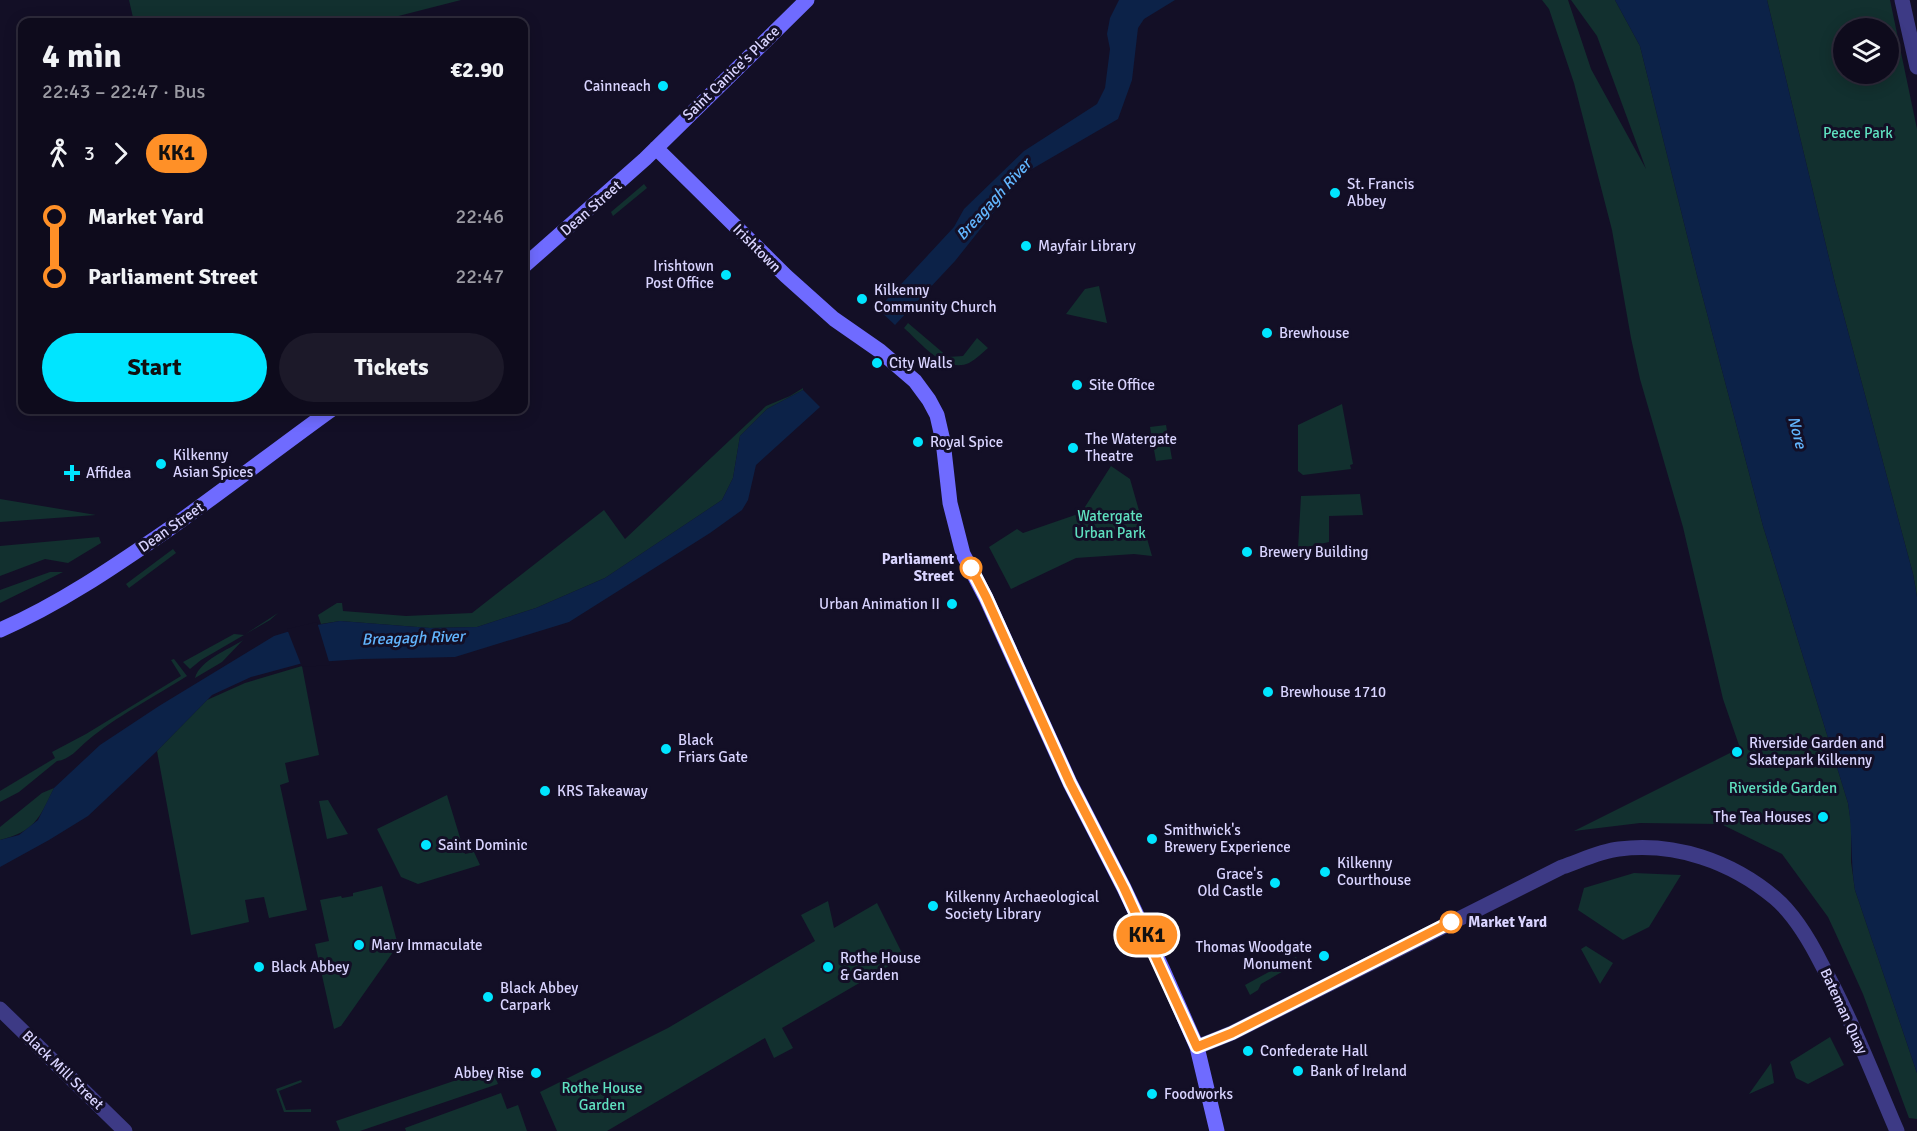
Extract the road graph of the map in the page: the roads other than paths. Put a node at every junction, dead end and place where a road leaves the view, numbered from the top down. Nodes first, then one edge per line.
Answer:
1 (807, 0) edge
2 (1902, 0) edge
3 (1917, 67) edge
4 (656, 147) junction
5 (528, 263) edge
6 (326, 414) edge
7 (0, 630) edge
8 (0, 1009) edge
9 (1197, 1047) junction
10 (125, 1131) edge
11 (1217, 1131) edge
12 (1897, 1131) edge

1 - 4 main road, Saint Canice's Place
2 - 3 street
4 - 5 main road, Dean Street
4 - 9 main road, Irishtown
6 - 7 main road, Dean Street
8 - 10 street, Black Mill Street
9 - 11 main road
9 - 12 street, Bateman Quay

